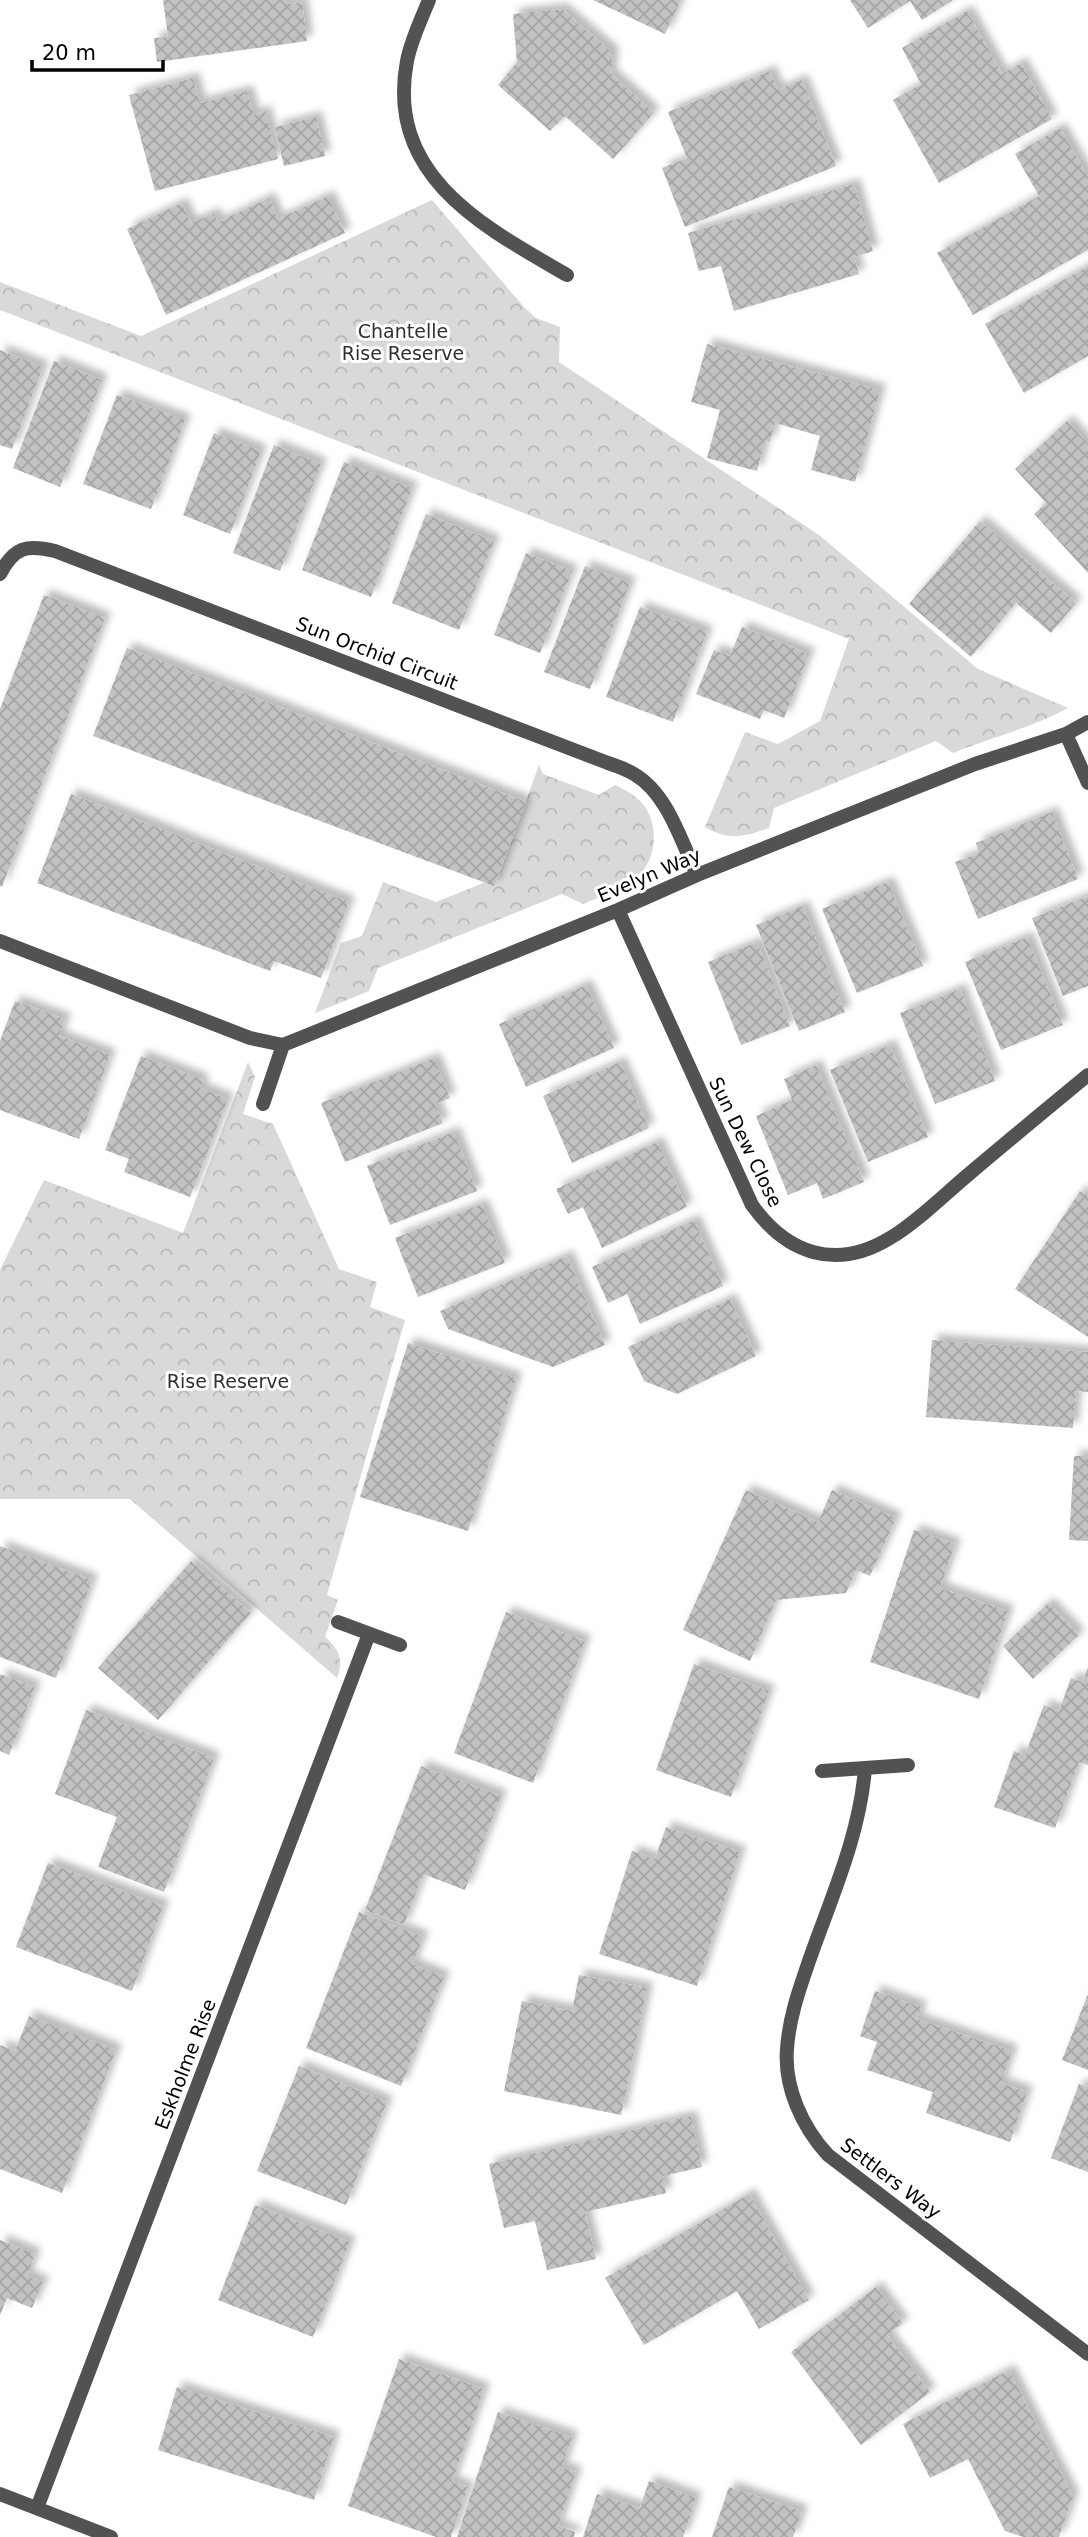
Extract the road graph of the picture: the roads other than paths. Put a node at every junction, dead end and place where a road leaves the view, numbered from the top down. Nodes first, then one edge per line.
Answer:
1 (429, 0) edge
2 (567, 275) dead end
3 (0, 574) edge
4 (1088, 722) edge
5 (1066, 734) junction
6 (1088, 783) edge
7 (696, 875) junction
8 (618, 910) junction
9 (0, 941) edge
10 (283, 1045) junction
11 (1088, 1076) edge
12 (263, 1104) dead end
13 (338, 1622) dead end
14 (369, 1634) junction
15 (400, 1645) dead end
16 (908, 1765) dead end
17 (865, 1768) junction
18 (822, 1771) dead end
19 (1088, 2354) edge
20 (0, 2494) edge
21 (37, 2508) junction
22 (111, 2537) edge

1 - 2 street
3 - 7 street, Sun Orchid Circuit
4 - 5 street, Evelyn Way
5 - 6 street
5 - 7 street, Evelyn Way
7 - 8 street, Evelyn Way
8 - 10 street, Evelyn Way
8 - 11 street, Sun Dew Close
9 - 10 street
10 - 12 street
13 - 14 street
14 - 15 street
14 - 21 street, Eskholme Rise
16 - 17 street
17 - 18 street
17 - 19 street, Settlers Way
20 - 21 street
21 - 22 street

